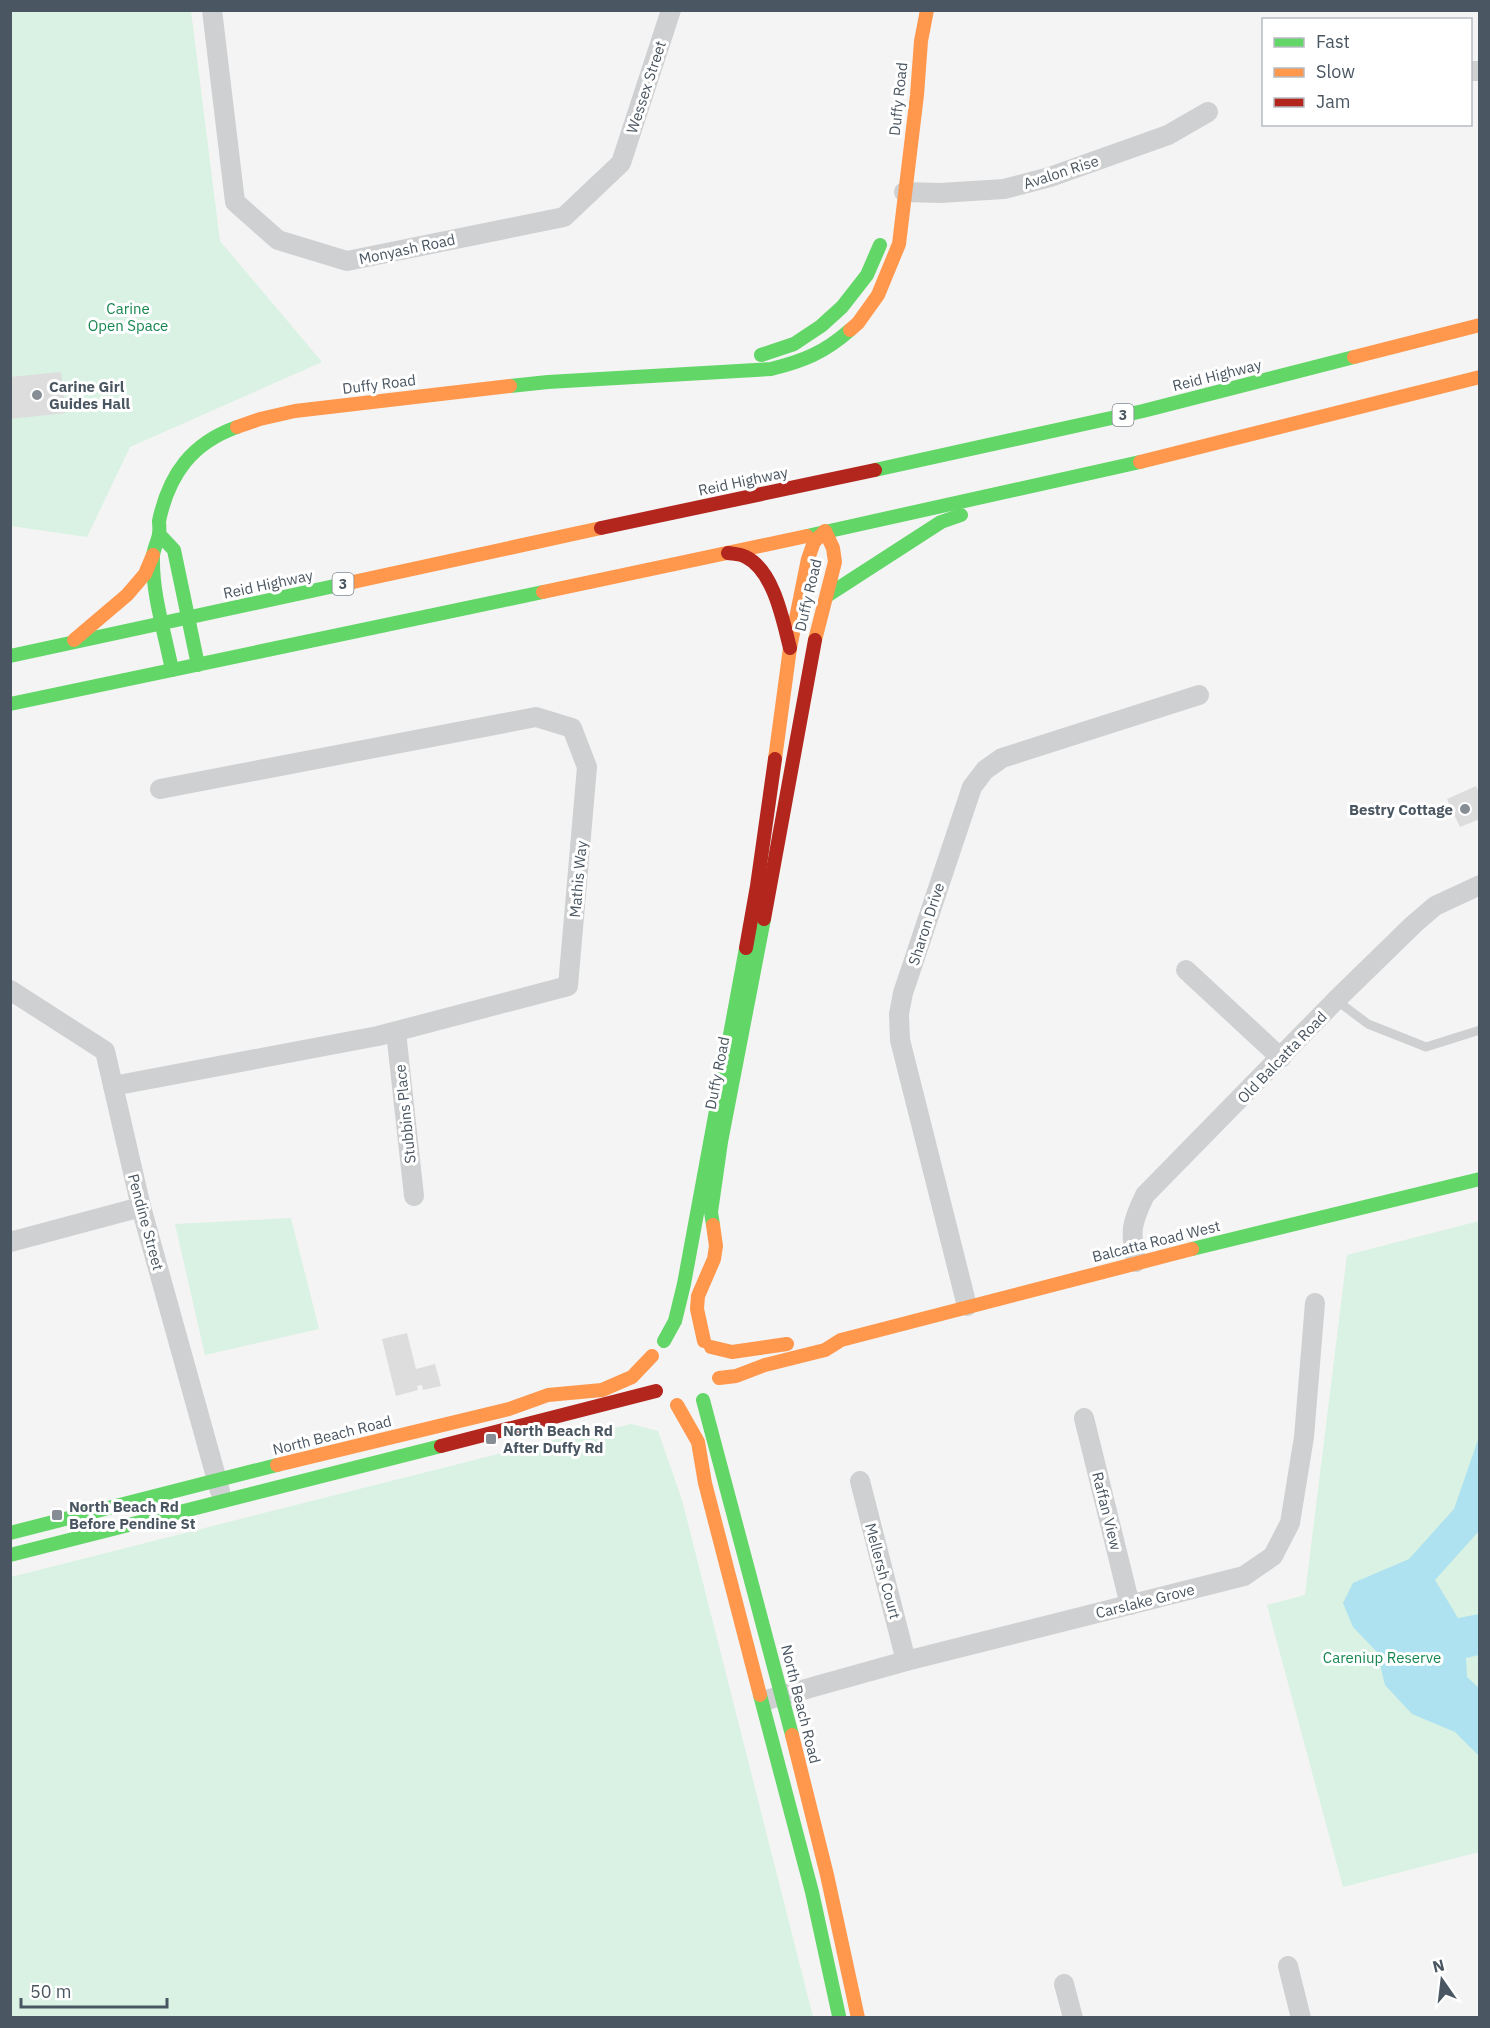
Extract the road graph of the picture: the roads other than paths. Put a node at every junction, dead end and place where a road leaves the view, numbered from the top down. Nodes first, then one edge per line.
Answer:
1 (212, 10) edge
2 (671, 10) edge
3 (927, 10) edge
4 (1208, 112) dead end
5 (621, 163) joint
6 (904, 192) junction
7 (1479, 325) edge
8 (704, 374) junction
9 (1479, 377) edge
10 (889, 467) junction
11 (1077, 477) junction
12 (853, 489) dead end
13 (763, 493) junction
14 (795, 500) dead end
15 (828, 514) dead end
16 (825, 531) junction
17 (159, 534) junction
18 (728, 553) junction
19 (153, 555) junction
20 (828, 595) junction
21 (189, 618) junction
22 (162, 623) junction
23 (70, 644) junction
24 (790, 648) junction
25 (10, 656) edge
26 (198, 665) junction
27 (172, 670) junction
28 (1199, 695) dead end
29 (10, 704) edge
30 (160, 789) dead end
31 (1479, 885) edge
32 (1186, 970) dead end
33 (10, 990) edge
34 (1336, 1000) junction
35 (1479, 1030) edge
36 (396, 1032) junction
37 (1281, 1058) junction
38 (113, 1086) junction
39 (1479, 1179) edge
40 (414, 1196) dead end
41 (141, 1207) junction
42 (10, 1242) edge
43 (1136, 1262) junction
44 (1315, 1303) dead end
45 (967, 1306) junction
46 (841, 1340) junction
47 (664, 1341) junction
48 (707, 1344) junction
49 (652, 1356) junction
50 (719, 1378) junction
51 (656, 1391) junction
52 (703, 1400) junction
53 (677, 1405) junction
54 (1084, 1418) dead end
55 (217, 1480) junction
56 (860, 1481) dead end
57 (223, 1500) junction
58 (10, 1533) edge
59 (10, 1555) edge
60 (1130, 1605) junction
61 (906, 1661) junction
62 (783, 1696) junction
63 (761, 1702) junction
64 (1288, 1966) dead end
65 (1064, 1984) dead end
66 (840, 2018) edge
67 (858, 2018) edge
68 (1073, 2018) edge
69 (1301, 2018) edge

1 - 5 street, Monyash Road
2 - 5 street, Wessex Street
3 - 6 main road, Duffy Road
4 - 6 street, Avalon Rise
6 - 8 main road, Duffy Road
6 - 8 main road, Duffy Road
7 - 10 main road, Reid Highway / 3
8 - 17 main road, Duffy Road
9 - 11 main road
10 - 12 main road
10 - 13 main road, Reid Highway / 3
11 - 16 main road
11 - 20 main road
13 - 14 main road
13 - 21 main road, Reid Highway / 3
15 - 16 main road
16 - 18 main road
16 - 20 main road, Duffy Road
16 - 24 main road, Duffy Road
17 - 19 main road, Duffy Road
17 - 21 main road
18 - 24 main road
18 - 26 main road
19 - 22 main road, Duffy Road
19 - 23 main road
20 - 48 main road, Duffy Road
21 - 22 main road, Reid Highway / 3
21 - 26 main road
22 - 23 main road, Reid Highway / 3
22 - 27 main road, Duffy Road
23 - 25 main road, Reid Highway / 3
24 - 47 main road, Duffy Road
26 - 27 main road
27 - 29 main road
28 - 45 street, Sharon Drive
30 - 36 street, Mathis Way
31 - 34 street, Old Balcatta Road
32 - 37 street
33 - 38 street, Pendine Street
34 - 35 lane
34 - 37 street, Old Balcatta Road
36 - 38 street, Mathis Way
36 - 40 street, Stubbins Place
37 - 43 street, Old Balcatta Road
38 - 41 street, Pendine Street
39 - 43 main road, Balcatta Road West
41 - 42 street
41 - 55 street, Pendine Street
43 - 45 main road, Balcatta Road West
44 - 60 street, Carslake Grove
45 - 46 main road, Balcatta Road West
46 - 48 main road, Balcatta Road West
46 - 50 main road, Balcatta Road West
47 - 48 main road
47 - 49 main road
48 - 50 main road
49 - 51 main road
49 - 55 main road, North Beach Road
50 - 52 main road
51 - 53 main road
51 - 57 main road
52 - 53 main road
52 - 62 main road, North Beach Road
53 - 63 main road
54 - 60 street, Raffan View
55 - 57 street, Pendine Street
55 - 58 main road, North Beach Road
56 - 61 street, Mellersh Court
57 - 59 main road
60 - 61 street, Carslake Grove
61 - 62 street, Carslake Grove
62 - 63 street, Carslake Grove
62 - 67 main road, North Beach Road
63 - 66 main road
64 - 69 street
65 - 68 street

